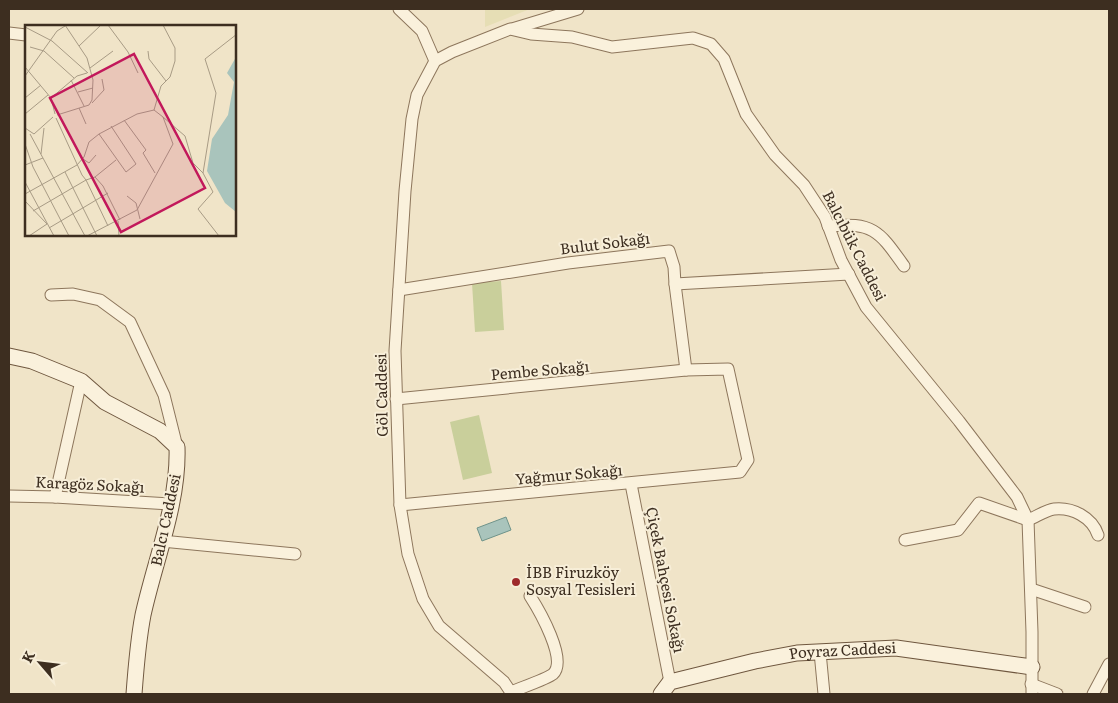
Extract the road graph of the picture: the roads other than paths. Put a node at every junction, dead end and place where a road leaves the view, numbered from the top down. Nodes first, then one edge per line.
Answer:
1 (398, 9) edge
2 (578, 9) edge
3 (510, 29) junction
4 (9, 33) edge
5 (25, 35) edge
6 (435, 61) junction
7 (828, 226) junction
8 (904, 266) dead end
9 (849, 274) junction
10 (675, 284) junction
11 (399, 290) junction
12 (51, 295) dead end
13 (9, 356) edge
14 (686, 370) junction
15 (81, 381) junction
16 (396, 399) junction
17 (177, 447) junction
18 (740, 472) joint
19 (631, 484) junction
20 (9, 496) edge
21 (55, 497) junction
22 (170, 504) junction
23 (400, 505) junction
24 (1028, 520) junction
25 (1098, 534) dead end
26 (905, 540) dead end
27 (162, 541) junction
28 (295, 554) dead end
29 (1031, 589) junction
30 (530, 596) dead end
31 (1085, 607) dead end
32 (820, 652) junction
33 (1109, 664) edge
34 (1032, 667) junction
35 (666, 688) edge
36 (1032, 689) edge
37 (511, 693) edge
38 (134, 694) edge
39 (824, 694) edge
40 (1057, 694) edge
41 (1094, 694) edge

1 - 6 street
2 - 3 street
3 - 6 street
3 - 7 street, Balcıbük Caddesi
4 - 5 street
6 - 11 street, Göl Caddesi
7 - 8 street
7 - 9 street, Balcıbük Caddesi
9 - 10 street
9 - 24 street, Balcıbük Caddesi
10 - 11 street, Bulut Sokağı
10 - 14 street
11 - 16 street, Göl Caddesi
12 - 17 street
13 - 15 street
14 - 16 street, Pembe Sokağı
14 - 18 street, Pembe Sokağı
15 - 17 street
15 - 21 street
16 - 23 street, Göl Caddesi
17 - 22 street, Balcı Caddesi
18 - 19 street, Yağmur Sokağı
19 - 23 street, Yağmur Sokağı
19 - 35 street, Çiçek Bahçesi Sokağı
20 - 21 street, Karagöz Sokağı
21 - 22 street, Karagöz Sokağı
22 - 27 street, Balcı Caddesi
23 - 37 street, Göl Caddesi
24 - 25 street
24 - 26 street
24 - 29 street, Balcıbük Caddesi
27 - 28 street
27 - 38 street, Balcı Caddesi
29 - 31 street
29 - 34 street, Balcıbük Caddesi
30 - 37 street
32 - 34 street, Poyraz Caddesi
32 - 35 street, Poyraz Caddesi
32 - 39 street
33 - 41 street
34 - 36 street, Balcıbük Caddesi
36 - 40 street

